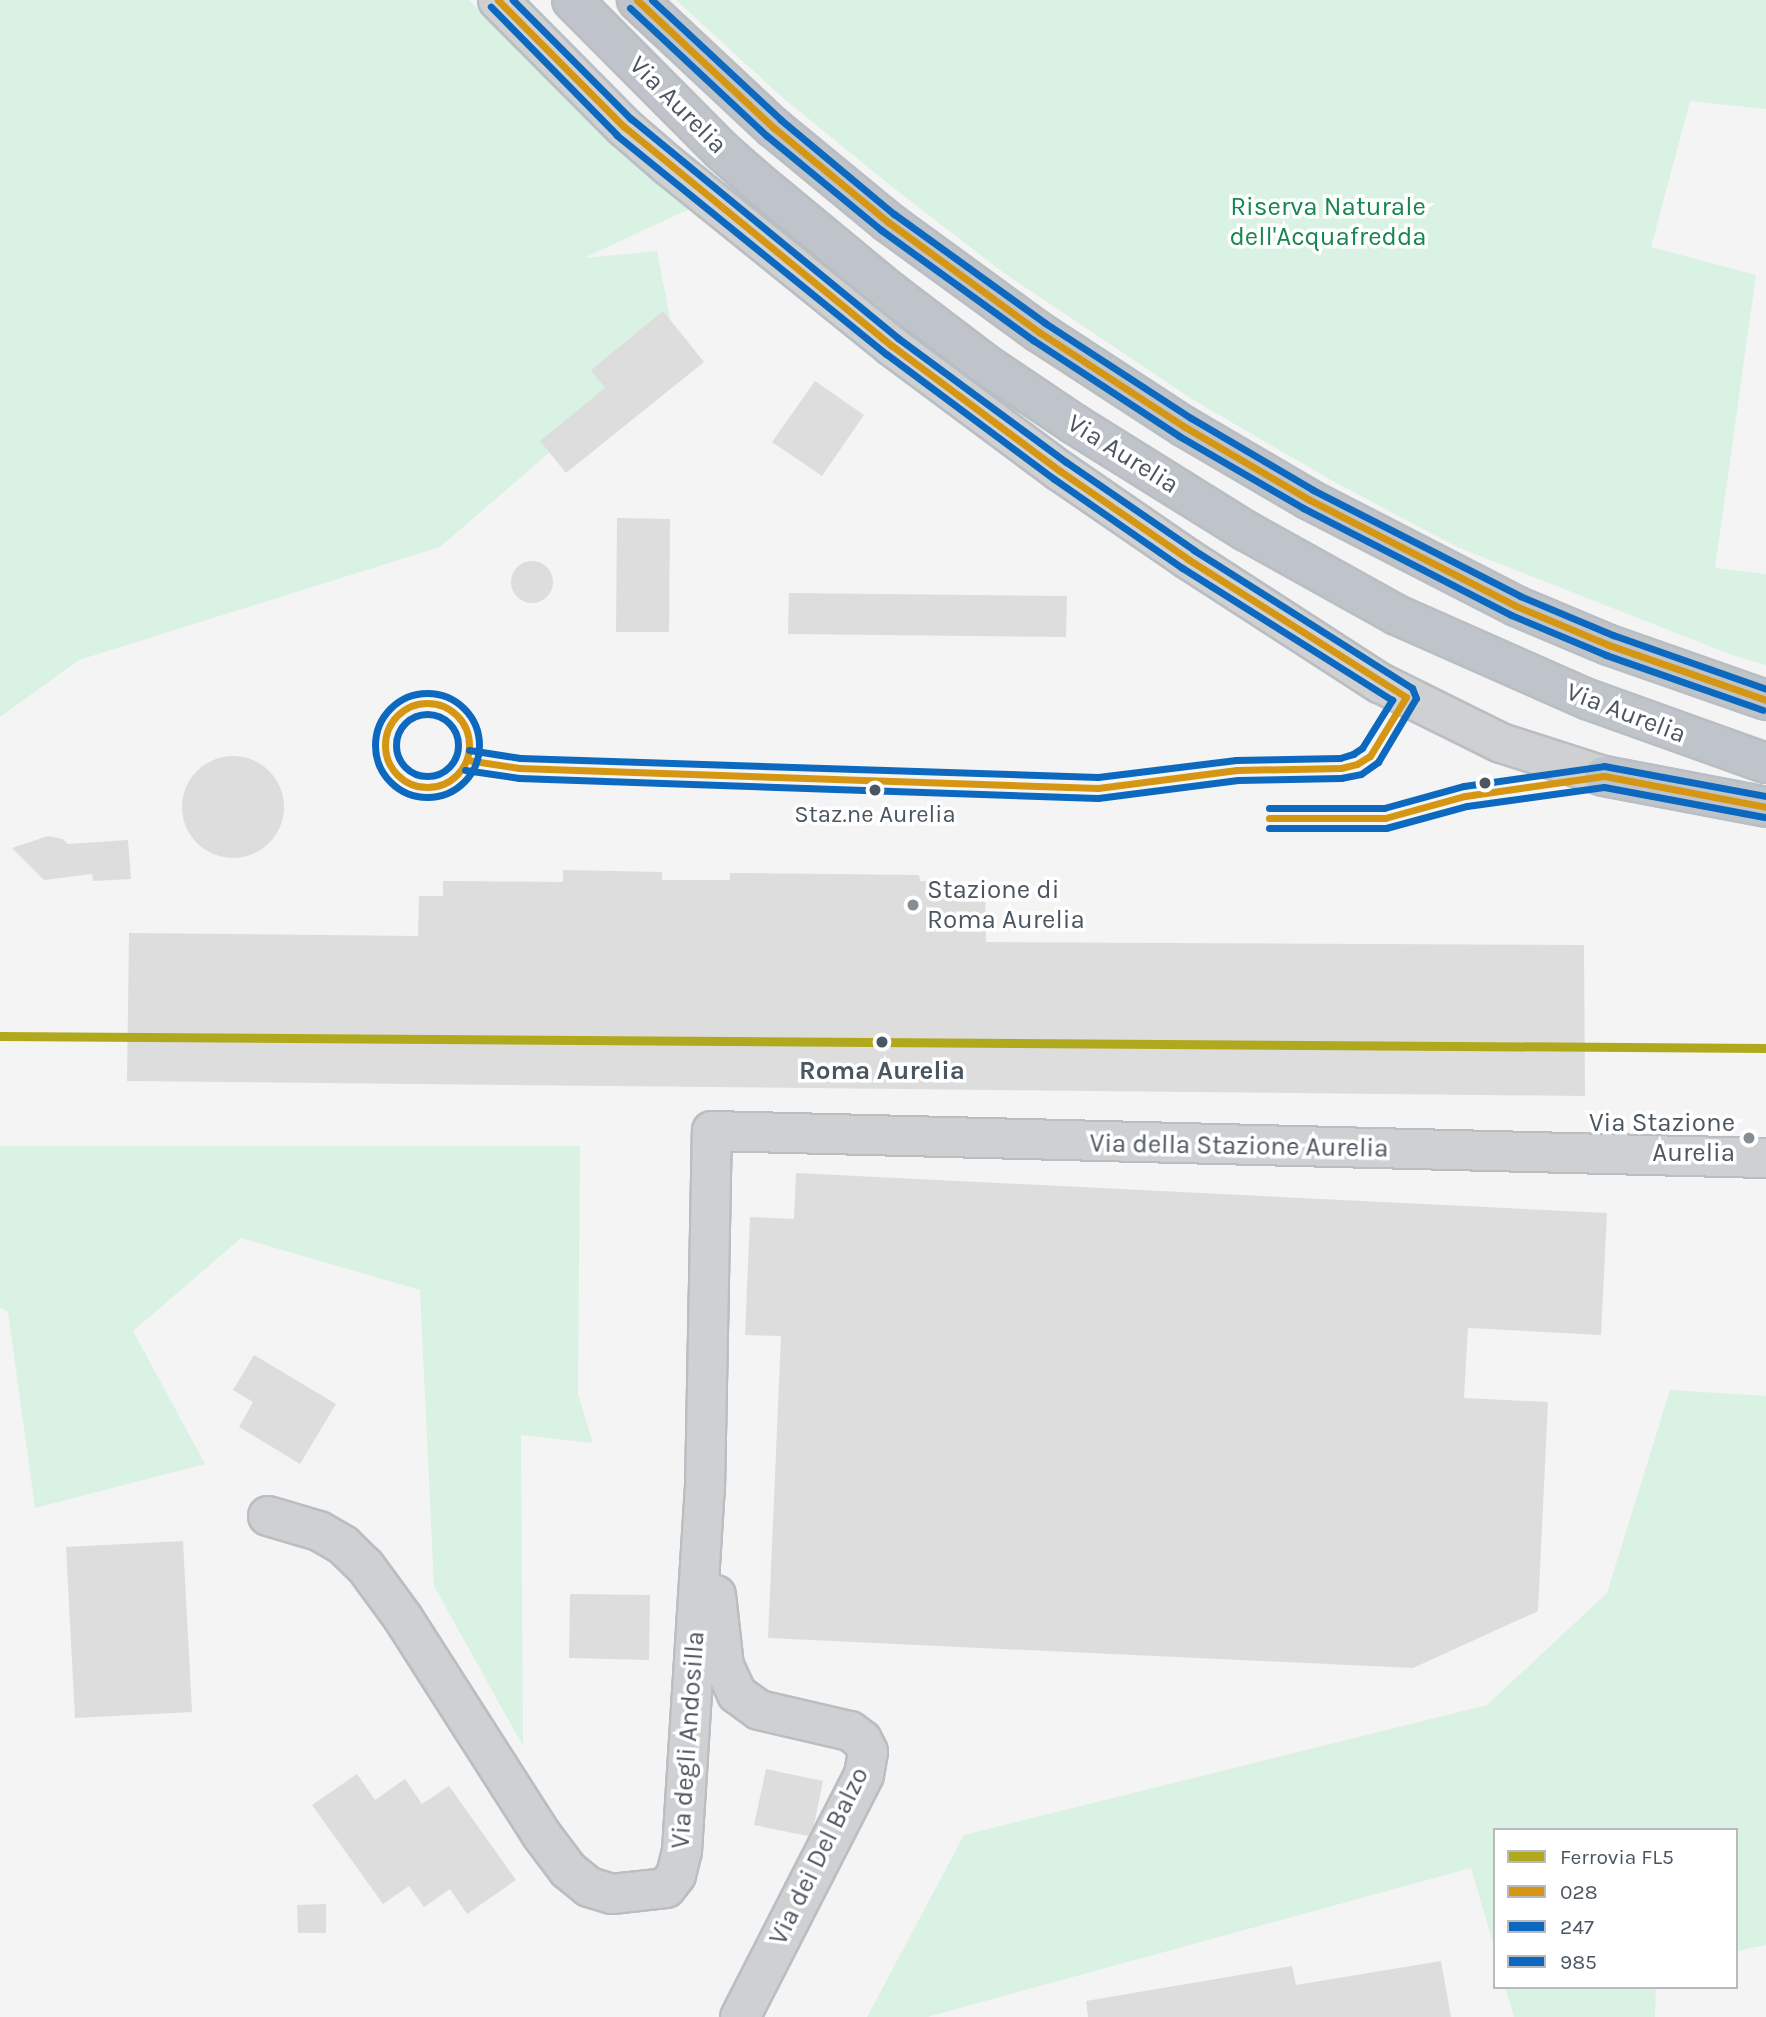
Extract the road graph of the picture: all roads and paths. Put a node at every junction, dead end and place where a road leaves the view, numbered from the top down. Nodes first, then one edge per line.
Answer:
1 (498, 0) edge
2 (572, 0) edge
3 (637, 0) edge
4 (1766, 700) edge
5 (1766, 763) edge
6 (1604, 776) joint
7 (1766, 807) edge
8 (712, 1130) joint
9 (1766, 1158) edge
10 (705, 1489) junction
11 (268, 1516) dead end
12 (740, 2017) edge

1 - 6 street, Via Aurelia
2 - 5 highway, Via Aurelia
3 - 4 highway, Via Aurelia
6 - 7 highway
8 - 9 street, Via della Stazione Aurelia
8 - 10 street, Via degli Andosilla
10 - 11 street, Via degli Andosilla
10 - 12 street, Via dei Del Balzo

